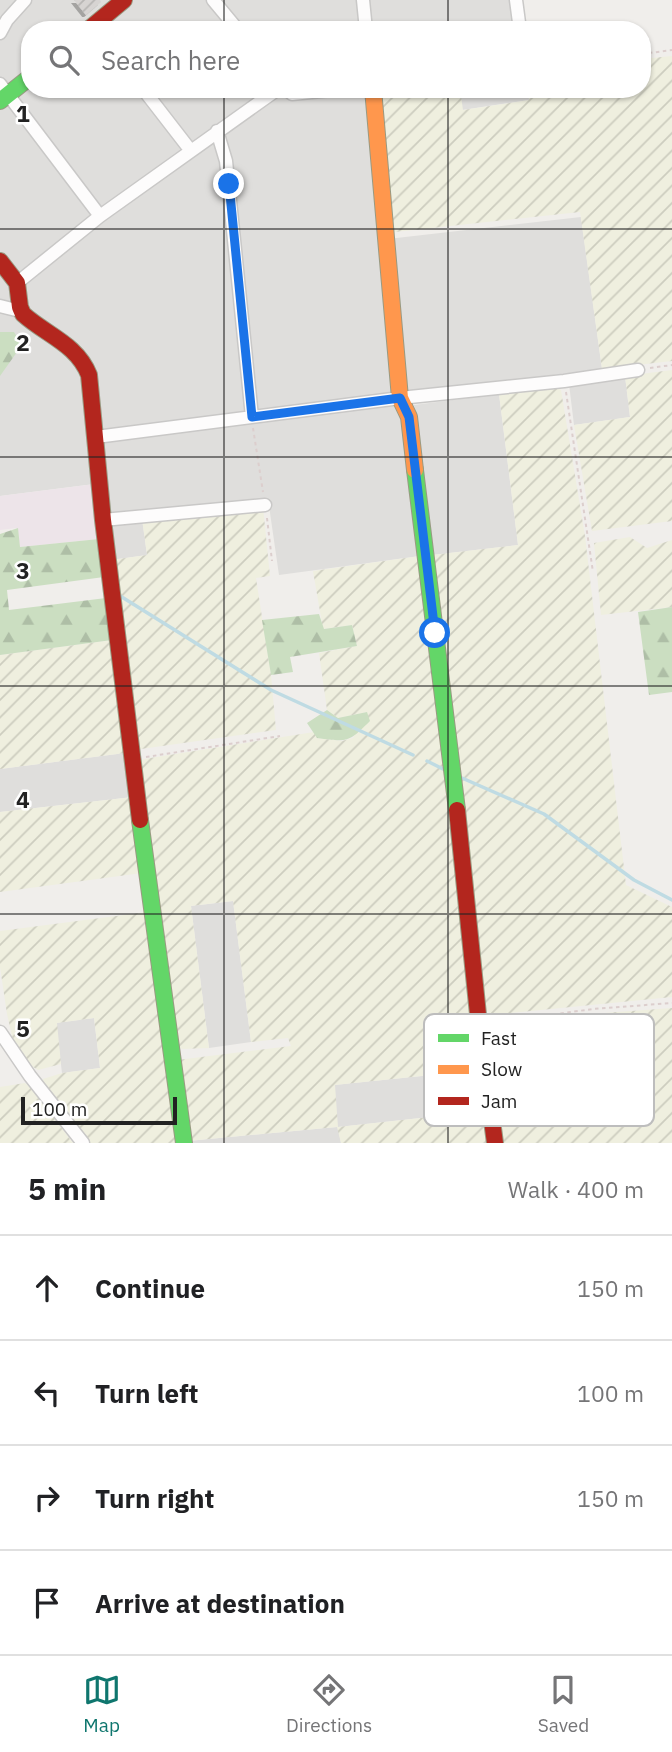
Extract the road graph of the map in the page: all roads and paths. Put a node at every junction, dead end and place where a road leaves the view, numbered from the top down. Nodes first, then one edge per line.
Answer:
1 (25, 0) edge
2 (124, 0) edge
3 (213, 0) edge
4 (363, 0) edge
5 (516, 0) edge
6 (100, 21) edge
7 (230, 21) edge
8 (365, 21) edge
9 (519, 21) edge
10 (0, 33) edge
11 (672, 50) edge
12 (651, 53) edge
13 (21, 82) edge
14 (3, 93) edge
15 (150, 98) edge
16 (265, 98) edge
17 (374, 98) edge
18 (217, 131) junction
19 (191, 151) junction
20 (100, 216) junction
21 (0, 261) edge
22 (17, 283) junction
23 (0, 306) edge
24 (20, 311) junction
25 (672, 365) edge
26 (638, 370) joint
27 (564, 381) junction
28 (400, 398) junction
29 (252, 417) junction
30 (96, 437) junction
31 (265, 505) junction
32 (103, 520) junction
33 (272, 561) dead end
34 (593, 572) dead end
35 (280, 736) dead end
36 (132, 759) junction
37 (672, 1003) edge
38 (479, 1014) edge
39 (555, 1014) edge
40 (0, 1032) edge
41 (83, 1143) edge
42 (184, 1143) edge

1 - 10 street
2 - 6 street
3 - 7 street
4 - 8 street
5 - 9 street
11 - 12 path
13 - 14 street
14 - 20 street
15 - 19 street
16 - 18 street
17 - 28 street
18 - 19 street
18 - 29 street
19 - 20 street
20 - 22 street
21 - 22 street
22 - 24 street
23 - 24 street
24 - 30 street
25 - 26 path
26 - 27 street
27 - 28 street
27 - 34 path
28 - 29 street
28 - 38 street
29 - 30 street
29 - 31 path
30 - 32 street
31 - 32 street
31 - 33 path
32 - 36 street
35 - 36 path
36 - 42 street
37 - 39 path
40 - 41 street

